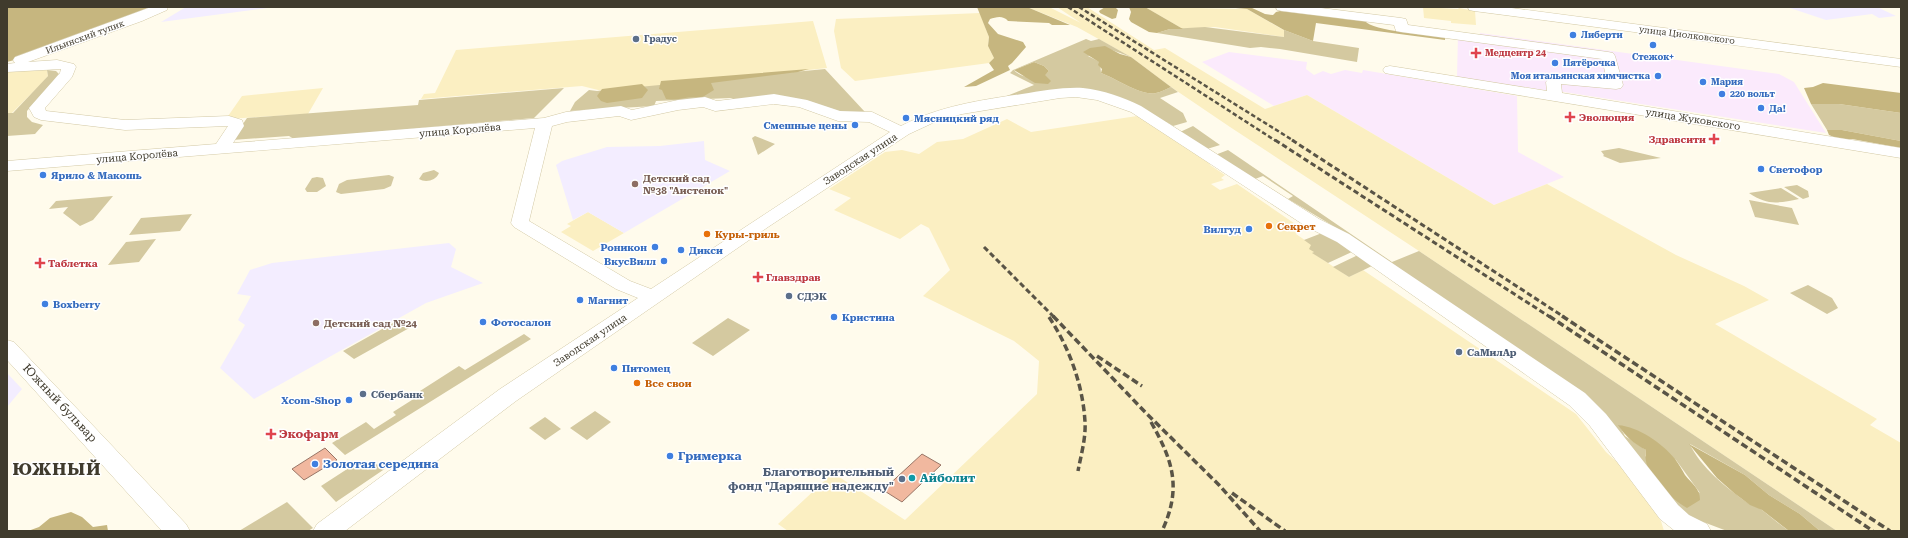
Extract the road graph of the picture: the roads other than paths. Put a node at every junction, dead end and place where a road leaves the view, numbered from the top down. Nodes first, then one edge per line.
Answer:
1 (162, 7) edge
2 (1282, 7) edge
3 (1474, 7) edge
4 (1901, 63) edge
5 (7, 64) edge
6 (7, 68) edge
7 (1390, 70) dead end
8 (1555, 96) junction
9 (545, 123) junction
10 (902, 132) junction
11 (221, 149) junction
12 (1901, 153) edge
13 (7, 166) edge
14 (654, 297) junction
15 (7, 346) edge
16 (177, 531) edge
17 (326, 531) edge
18 (1698, 531) edge

1 - 5 street, Ильинский тупик
2 - 8 street
3 - 4 street, улица Циолковского
6 - 11 street
7 - 8 street, улица Жуковского
8 - 12 street, улица Жуковского
9 - 10 street, улица Королёва
9 - 11 street, улица Королёва
9 - 14 street
10 - 14 street, Заводская улица
10 - 18 street, Заводская улица
11 - 13 street, улица Королёва
14 - 17 street, Заводская улица
15 - 16 street, Южный бульвар

